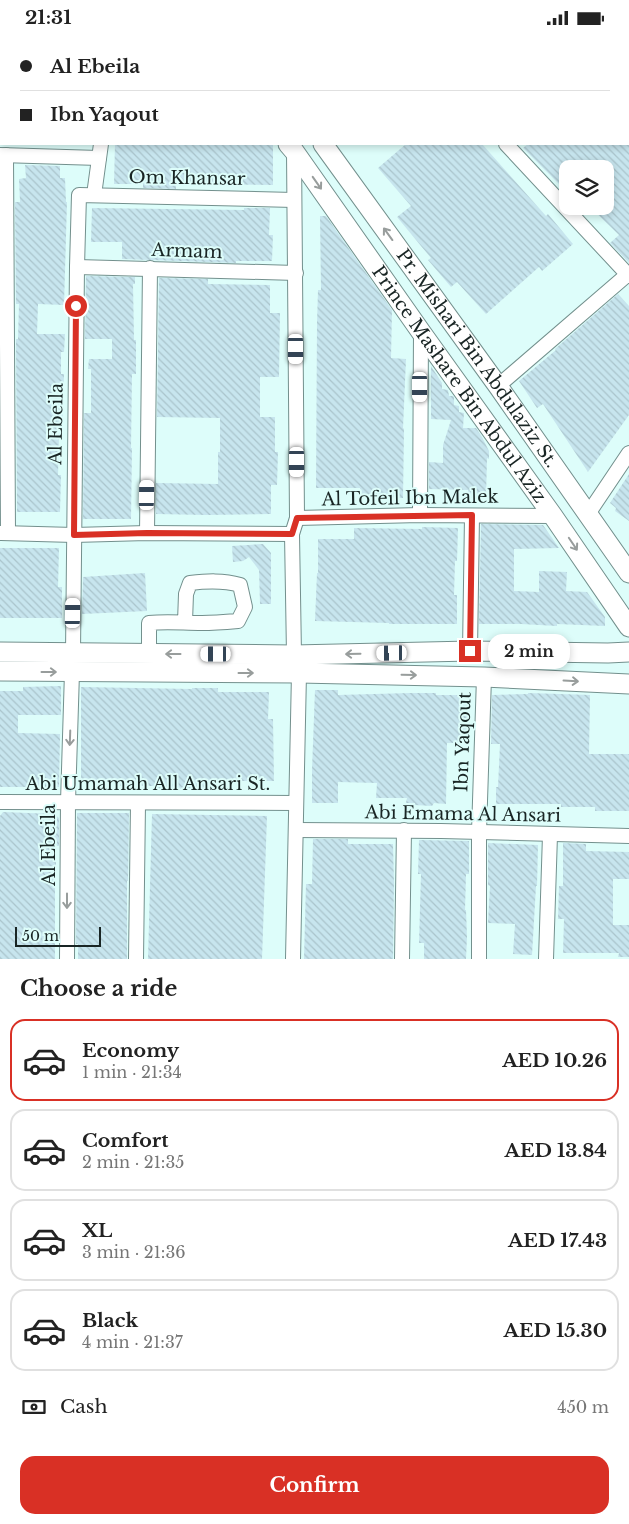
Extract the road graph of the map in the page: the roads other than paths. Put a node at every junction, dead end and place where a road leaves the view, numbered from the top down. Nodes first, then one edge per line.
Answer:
1 (101, 145) edge
2 (324, 145) edge
3 (507, 145) edge
4 (291, 147) edge
5 (3, 155) edge
6 (99, 158) junction
7 (79, 195) joint
8 (94, 195) junction
9 (294, 200) junction
10 (3, 215) edge
11 (76, 267) junction
12 (150, 268) junction
13 (296, 273) junction
14 (628, 275) edge
15 (421, 332) junction
16 (498, 386) junction
17 (629, 453) edge
18 (588, 514) junction
19 (420, 515) junction
20 (472, 515) junction
21 (554, 516) junction
22 (297, 518) junction
23 (4, 533) edge
24 (147, 533) junction
25 (292, 534) junction
26 (74, 535) junction
27 (629, 573) edge
28 (185, 622) junction
29 (629, 627) edge
30 (470, 651) junction
31 (629, 651) edge
32 (0, 652) edge
33 (73, 653) junction
34 (608, 653) junction
35 (149, 654) junction
36 (294, 655) junction
37 (629, 657) edge
38 (0, 671) edge
39 (72, 672) junction
40 (300, 673) junction
41 (484, 677) junction
42 (623, 682) edge
43 (68, 802) junction
44 (0, 803) edge
45 (296, 803) junction
46 (138, 804) junction
47 (296, 830) junction
48 (404, 830) junction
49 (479, 832) junction
50 (550, 835) junction
51 (629, 836) edge
52 (67, 959) edge
53 (136, 959) edge
54 (292, 959) edge
55 (402, 959) edge
56 (479, 959) edge
57 (546, 959) edge

1 - 6 street
16 -> 2 street, Pr. Mishari Bin Abdulaziz St.
3 - 14 street
4 - 9 street
4 -> 15 street, Prince Mashare Bin Abdul Aziz
5 - 6 street
5 - 10 street
6 - 8 street
7 - 8 street, Om Khansar
7 - 11 street, Al Ebeila
8 - 9 street, Om Khansar
9 - 13 street
10 - 23 street
11 - 12 street, Armam
11 - 26 street, Al Ebeila
12 - 13 street, Armam
12 - 24 street
13 - 22 street
14 - 16 street
15 - 19 street
15 - 21 street, Prince Mashare Bin Abdul Aziz
16 - 18 street, Pr. Mishari Bin Abdulaziz St.
17 - 18 street
18 - 27 street, Pr. Mishari Bin Abdulaziz St.
19 - 20 street, Al Tofeil Ibn Malek
19 - 22 street, Al Tofeil Ibn Malek
20 - 21 street, Al Tofeil Ibn Malek
20 - 30 street
21 -> 29 street, Prince Mashare Bin Abdul Aziz
22 - 25 street
23 - 26 street
24 - 25 street
24 - 26 street
25 - 36 street
26 - 33 street, Al Ebeila
28 - 28 street
28 - 35 street
30 - 34 street
30 -> 36 street
31 - 34 street
32 - 33 street
33 - 35 street
34 - 37 street
36 -> 35 street
38 -> 39 street
39 -> 40 street
39 -> 43 street, Al Ebeila
40 -> 41 street
40 - 45 street
41 -> 42 street
41 - 49 street, Ibn Yaqout
43 - 44 street, Abi Umamah All Ansari St.
43 - 46 street, Abi Umamah All Ansari St.
43 -> 52 street, Al Ebeila
45 - 46 street, Abi Umamah All Ansari St.
45 - 47 street
46 - 53 street
47 - 48 street, Abi Emama Al Ansari
47 - 54 street
48 - 49 street, Abi Emama Al Ansari
48 - 55 street
49 - 50 street, Abi Emama Al Ansari
49 - 56 street, Ibn Yaqout
50 - 51 street, Abi Emama Al Ansari
50 - 57 street

